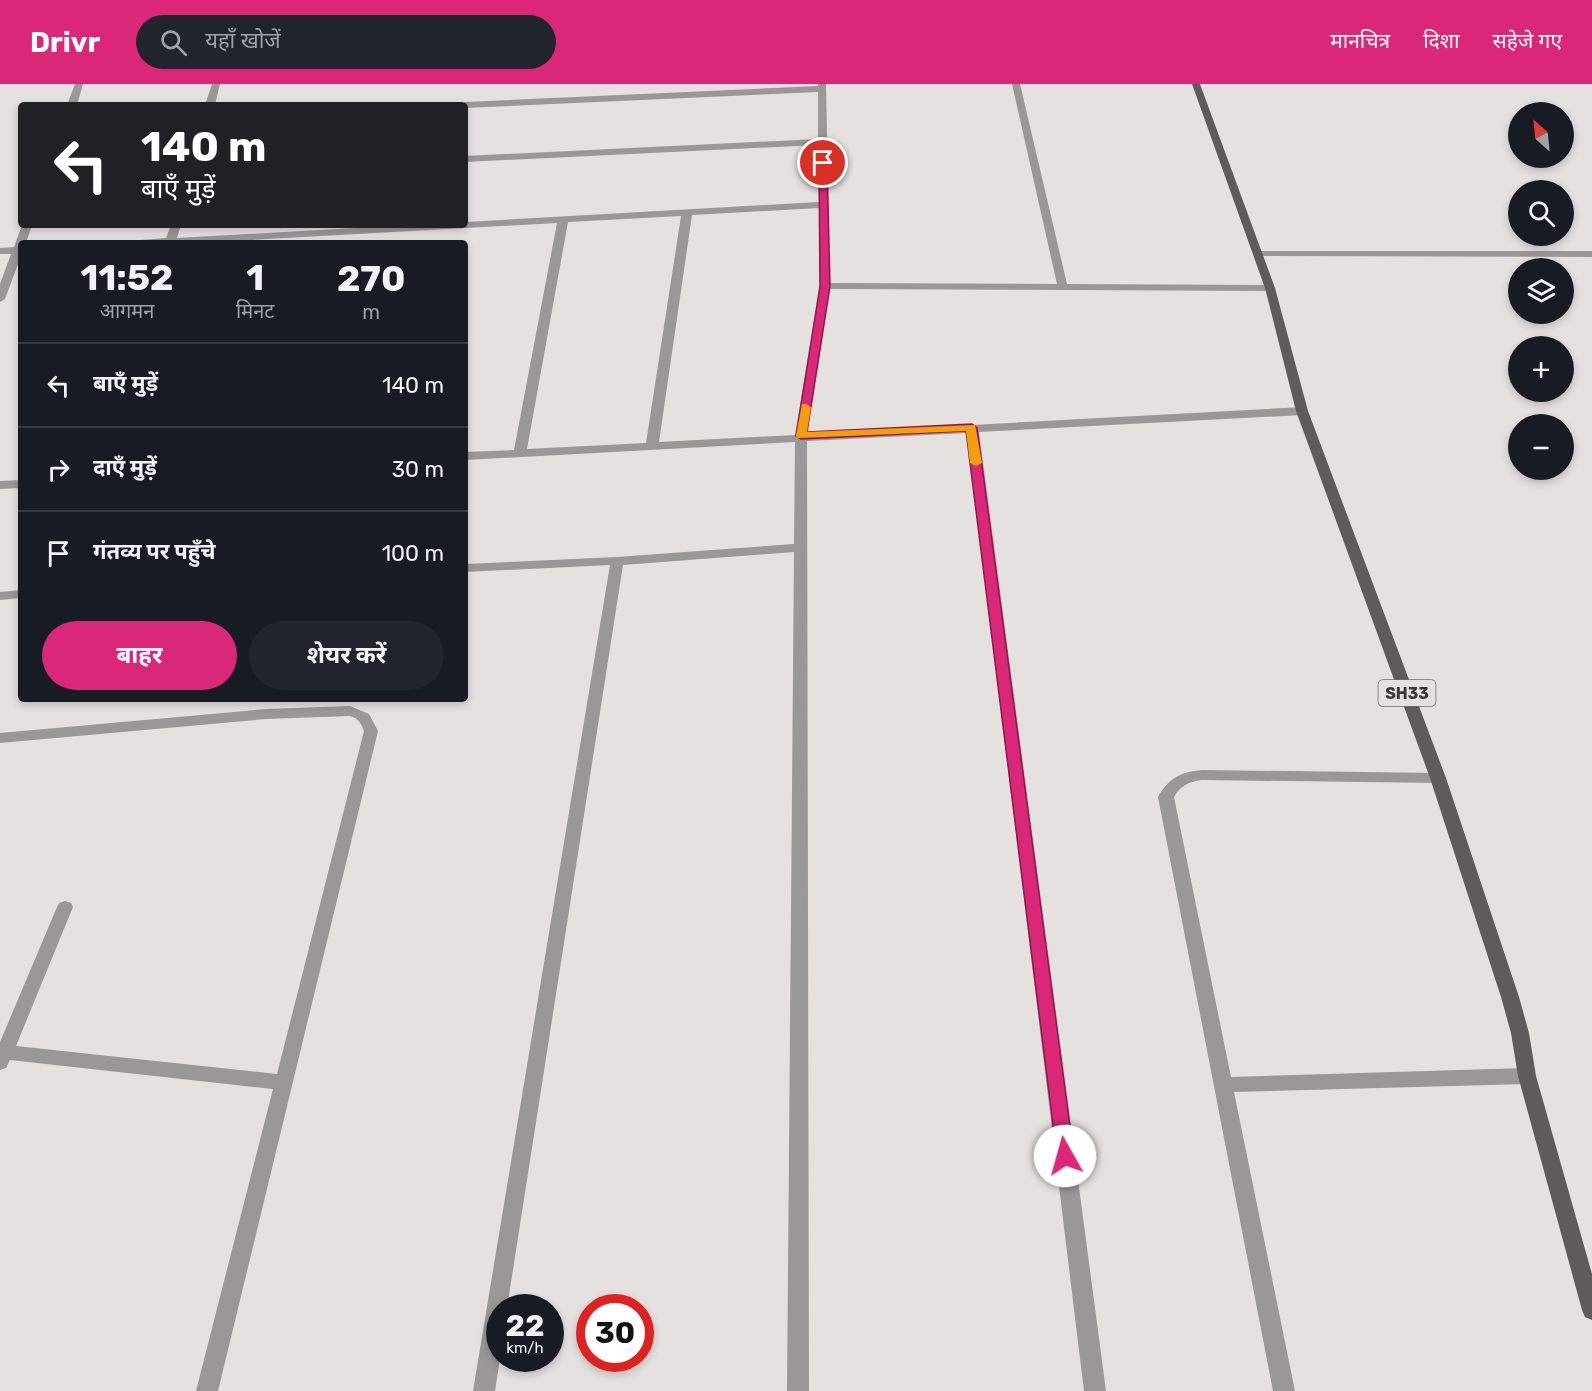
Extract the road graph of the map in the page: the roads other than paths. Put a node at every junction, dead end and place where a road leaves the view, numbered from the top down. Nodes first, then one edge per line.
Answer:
1 (79, 84) edge
2 (216, 84) edge
3 (1016, 84) edge
4 (1196, 84) edge
5 (822, 86) edge
6 (73, 102) edge
7 (211, 102) edge
8 (468, 105) edge
9 (823, 141) junction
10 (468, 159) edge
11 (824, 205) junction
12 (687, 213) junction
13 (562, 220) junction
14 (464, 228) edge
15 (468, 228) edge
16 (296, 239) edge
17 (254, 240) edge
18 (18, 250) edge
19 (0, 251) edge
20 (1258, 254) junction
21 (1592, 254) edge
22 (18, 255) edge
23 (825, 286) junction
24 (1063, 288) junction
25 (1270, 288) junction
26 (0, 299) edge
27 (1302, 411) junction
28 (972, 428) junction
29 (801, 436) junction
30 (652, 446) junction
31 (520, 453) junction
32 (468, 456) edge
33 (18, 484) edge
34 (0, 485) edge
35 (799, 548) junction
36 (617, 561) junction
37 (468, 568) edge
38 (18, 594) edge
39 (0, 596) edge
40 (268, 706) edge
41 (0, 738) edge
42 (1438, 778) junction
43 (65, 908) dead end
44 (2, 1058) edge
45 (1527, 1076) junction
46 (283, 1082) junction
47 (1223, 1085) junction
48 (1592, 1310) edge
49 (207, 1391) edge
50 (484, 1391) edge
51 (798, 1391) edge
52 (1095, 1391) edge
53 (1284, 1391) edge

1 - 6 street
2 - 7 street
3 - 24 street
4 - 20 main road, SH33
5 - 8 street
5 - 9 street
9 - 10 street
9 - 11 street
11 - 12 street
11 - 23 street
12 - 13 street
12 - 30 street
13 - 15 street
13 - 31 street
14 - 16 street
16 - 17 street
18 - 19 street
20 - 21 street
20 - 25 main road, SH33
22 - 26 street
23 - 24 street
23 - 29 street
24 - 25 street
25 - 27 main road, SH33
27 - 28 street
27 - 42 main road, SH33
28 - 29 street
28 - 52 street
29 - 30 street
29 - 35 street
30 - 31 street
31 - 32 street
33 - 34 street
35 - 36 street
35 - 51 street
36 - 37 street
36 - 50 street
38 - 39 street
40 - 41 street
40 - 46 street
42 - 45 main road, SH33
42 - 47 street
43 - 44 street
44 - 46 street
45 - 47 street
45 - 48 main road, SH33
46 - 49 street
47 - 53 street

